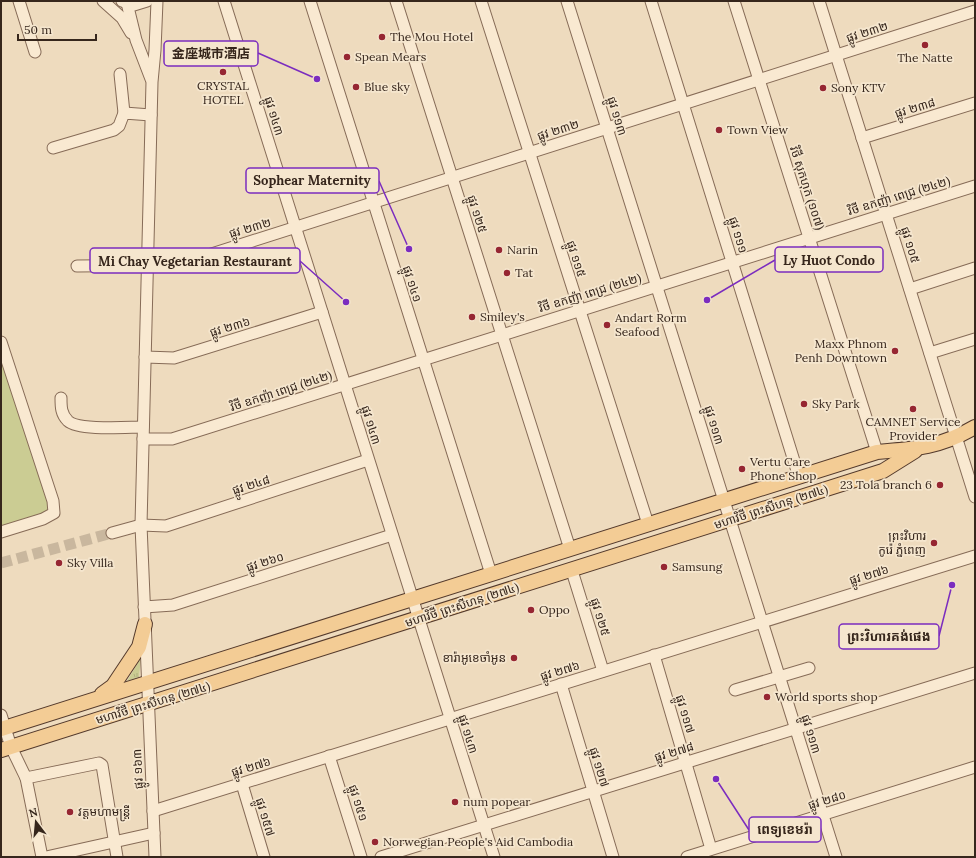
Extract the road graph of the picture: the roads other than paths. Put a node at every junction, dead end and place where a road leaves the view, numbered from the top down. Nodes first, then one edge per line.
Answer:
1 (19, 1) edge
2 (103, 1) edge
3 (147, 1) edge
4 (157, 1) edge
5 (224, 1) edge
6 (310, 1) edge
7 (396, 1) edge
8 (481, 1) edge
9 (567, 1) edge
10 (651, 1) edge
11 (734, 1) edge
12 (819, 1) edge
13 (124, 2) edge
14 (975, 11) edge
15 (136, 40) junction
16 (35, 52) dead end
17 (836, 55) junction
18 (120, 74) dead end
19 (759, 80) junction
20 (152, 82) junction
21 (975, 103) edge
22 (684, 104) junction
23 (124, 113) junction
24 (151, 115) junction
25 (607, 128) junction
26 (862, 138) junction
27 (53, 148) dead end
28 (529, 153) junction
29 (452, 178) junction
30 (975, 186) edge
31 (373, 203) junction
32 (886, 214) junction
33 (295, 228) junction
34 (809, 238) junction
35 (732, 262) junction
36 (148, 264) junction
37 (77, 266) dead end
38 (975, 268) edge
39 (656, 286) junction
40 (910, 289) junction
41 (579, 310) junction
42 (322, 312) junction
43 (502, 334) junction
44 (975, 339) edge
45 (1, 342) edge
46 (930, 353) junction
47 (145, 357) junction
48 (423, 359) junction
49 (344, 384) junction
50 (61, 398) dead end
51 (143, 427) junction
52 (975, 427) edge
53 (975, 437) edge
54 (957, 438) junction
55 (143, 439) junction
56 (917, 449) junction
57 (877, 452) junction
58 (368, 460) junction
59 (799, 477) junction
60 (975, 496) edge
61 (724, 500) junction
62 (730, 520) junction
63 (648, 524) junction
64 (141, 525) junction
65 (1, 532) edge
66 (112, 533) tunnel mouth
67 (392, 535) junction
68 (570, 549) junction
69 (975, 556) edge
70 (572, 571) junction
71 (491, 574) junction
72 (412, 599) junction
73 (144, 607) junction
74 (418, 619) junction
75 (762, 621) junction
76 (145, 624) junction
77 (654, 655) junction
78 (809, 668) dead end
79 (603, 671) junction
80 (975, 673) edge
81 (779, 677) junction
82 (147, 682) junction
83 (561, 684) junction
84 (735, 690) dead end
85 (96, 698) junction
86 (148, 705) junction
87 (450, 718) junction
88 (2, 723) edge
89 (796, 728) junction
90 (6, 749) edge
91 (329, 756) junction
92 (686, 762) junction
93 (975, 767) edge
94 (26, 778) junction
95 (242, 784) junction
96 (593, 791) junction
97 (153, 812) junction
98 (823, 815) junction
99 (484, 825) junction
100 (154, 833) junction
101 (114, 842) junction
102 (712, 849) junction
103 (91, 852) edge
104 (42, 857) edge
105 (46, 857) edge
106 (117, 857) edge
107 (155, 857) edge
108 (264, 857) edge
109 (361, 857) edge
110 (381, 857) edge
111 (494, 857) edge
112 (613, 857) edge
113 (686, 857) edge
114 (836, 857) edge

1 - 16 street
2 - 15 street
3 - 13 street
4 - 20 street, ផ្លូវ ១៦៣
5 - 33 street, ផ្លូវ ១៤៣
6 - 31 street, ផ្លូវ ១៤១
7 - 29 street, ផ្លូវ ១២៥
8 - 28 street, ផ្លូវ ១១៥
9 - 25 street, ផ្លូវ ១១៣
10 - 22 street, ផ្លូវ ១១១
11 - 19 street, វិថី សុកហុក (១០៧)
12 - 17 street, ផ្លូវ ១០៥
13 - 15 street
14 - 17 street, ផ្លូវ ២៣២
15 - 20 street
17 - 19 street, ផ្លូវ ២៣២
17 - 26 street, ផ្លូវ ១០៥
18 - 23 street
19 - 22 street, ផ្លូវ ២៣២
19 - 34 street, វិថី សុកហុក (១០៧)
20 - 24 street, ផ្លូវ ១៦៣
21 - 26 street, ផ្លូវ ២៣៨
22 - 25 street, ផ្លូវ ២៣២
22 - 35 street, ផ្លូវ ១១១
23 - 24 street
23 - 27 street
24 - 36 street, ផ្លូវ ១៦៣
25 - 28 street, ផ្លូវ ២៣២
25 - 39 street, ផ្លូវ ១១៣
26 - 32 street, ផ្លូវ ១០៥
28 - 29 street, ផ្លូវ ២៣២
28 - 41 street, ផ្លូវ ១១៥
29 - 31 street, ផ្លូវ ២៣២
29 - 43 street, ផ្លូវ ១២៥
30 - 32 street, វិថី ឧកញ៉ា ពេជ្រ (២៤២)
31 - 33 street, ផ្លូវ ២៣២
31 - 48 street, ផ្លូវ ១៤១
32 - 34 street, វិថី ឧកញ៉ា ពេជ្រ (២៤២)
32 - 40 street, ផ្លូវ ១០៥
33 - 36 street, ផ្លូវ ២៣២
33 - 42 street, ផ្លូវ ១៤៣
34 - 35 street, វិថី ឧកញ៉ា ពេជ្រ (២៤២)
34 - 57 street, វិថី សុកហុក (១០៧)
35 - 39 street, វិថី ឧកញ៉ា ពេជ្រ (២៤២)
35 - 59 street, ផ្លូវ ១១១
36 - 37 street, ផ្លូវ ២៣២
36 - 47 street, ផ្លូវ ១៦៣
38 - 40 street
39 - 41 street, វិថី ឧកញ៉ា ពេជ្រ (២៤២)
39 - 61 street, ផ្លូវ ១១៣
40 - 46 street, ផ្លូវ ១០៥
41 - 43 street, វិថី ឧកញ៉ា ពេជ្រ (២៤២)
41 - 63 street, ផ្លូវ ១១៥
42 - 47 street, ផ្លូវ ២៣៦
42 - 49 street, ផ្លូវ ១៤៣
43 - 48 street, វិថី ឧកញ៉ា ពេជ្រ (២៤២)
43 - 68 street, ផ្លូវ ១២៥
44 - 46 street
45 - 65 street
46 - 54 street, ផ្លូវ ១០៥
47 - 51 street, ផ្លូវ ១៦៣
48 - 49 street, វិថី ឧកញ៉ា ពេជ្រ (២៤២)
48 - 71 street, ផ្លូវ ១៤១
49 - 55 street, វិថី ឧកញ៉ា ពេជ្រ (២៤២)
49 - 58 street, ផ្លូវ ១៤៣
50 - 51 street
51 - 55 street, ផ្លូវ ១៦៣
52 - 54 main road, មហាវិថី ព្រះសីហនុ (២៧៤)
53 - 54 main road, មហាវិថី ព្រះសីហនុ (២៧៤)
54 - 56 main road, មហាវិថី ព្រះសីហនុ (២៧៤)
54 - 60 street, ផ្លូវ ១០៥
55 - 64 street, ផ្លូវ ១៦៣
56 - 57 main road, មហាវិថី ព្រះសីហនុ (២៧៤)
56 - 62 main road, មហាវិថី ព្រះសីហនុ (២៧៤)
57 - 59 main road, មហាវិថី ព្រះសីហនុ (២៧៤)
58 - 64 street, ផ្លូវ ២៤៨
58 - 67 street, ផ្លូវ ១៤៣
59 - 61 main road, មហាវិថី ព្រះសីហនុ (២៧៤)
61 - 62 street, ផ្លូវ ១១៣
61 - 63 main road, មហាវិថី ព្រះសីហនុ (២៧៤)
62 - 70 main road, មហាវិថី ព្រះសីហនុ (២៧៤)
62 - 75 street, ផ្លូវ ១១៣
63 - 68 main road, មហាវិថី ព្រះសីហនុ (២៧៤)
64 - 66 street, ផ្លូវ ២៤៨
64 - 73 street, ផ្លូវ ១៦៣
67 - 72 street, ផ្លូវ ១៤៣
67 - 73 street, ផ្លូវ ២៦០
68 - 71 main road, មហាវិថី ព្រះសីហនុ (២៧៤)
69 - 75 street, ផ្លូវ ២៧៦
70 - 74 main road, មហាវិថី ព្រះសីហនុ (២៧៤)
70 - 79 street, ផ្លូវ ១២៥
71 - 72 main road, មហាវិថី ព្រះសីហនុ (២៧៤)
72 - 74 street, ផ្លូវ ១៤៣
72 - 82 main road, មហាវិថី ព្រះសីហនុ (២៧៤)
73 - 76 street, ផ្លូវ ១៦៣
74 - 86 main road, មហាវិថី ព្រះសីហនុ (២៧៤)
74 - 87 street, ផ្លូវ ១៤៣
75 - 77 street, ផ្លូវ ២៧៦
75 - 81 street, ផ្លូវ ១១៣
76 - 82 street, ផ្លូវ ១៦៣
76 - 85 main road
77 - 79 street, ផ្លូវ ២៧៦
77 - 92 street, ផ្លូវ ១១៧
78 - 81 street
79 - 83 street, ផ្លូវ ២៧៦
80 - 89 street, ផ្លូវ ២៧៨
81 - 84 street
81 - 89 street, ផ្លូវ ១១៣
82 - 85 main road, មហាវិថី ព្រះសីហនុ (២៧៤)
82 - 86 street, ផ្លូវ ១៦៣
83 - 87 street, ផ្លូវ ២៧៦
83 - 96 street, ផ្លូវ ១២៧
85 - 88 main road, មហាវិថី ព្រះសីហនុ (២៧៤)
86 - 90 main road, មហាវិថី ព្រះសីហនុ (២៧៤)
86 - 97 street, ផ្លូវ ១៦៣
87 - 91 street, ផ្លូវ ២៧៦
87 - 99 street, ផ្លូវ ១៤៣
88 - 90 street
89 - 92 street, ផ្លូវ ២៧៨
89 - 98 street, ផ្លូវ ១១៣
90 - 94 street
91 - 95 street, ផ្លូវ ២៧៦
91 - 109 street, ផ្លូវ ១៥១
92 - 96 street, ផ្លូវ ២៧៨
92 - 102 street, ផ្លូវ ១១៧
93 - 98 street, ផ្លូវ ២៨០
94 - 101 street
94 - 104 street
95 - 97 street, ផ្លូវ ២៧៦
95 - 108 street, ផ្លូវ ១៥៧
96 - 99 street, ផ្លូវ ២៧៨
96 - 112 street, ផ្លូវ ១២៧
97 - 100 street, ផ្លូវ ១៦៣
98 - 102 street, ផ្លូវ ២៨០
98 - 114 street, ផ្លូវ ១១៣
99 - 110 street, ផ្លូវ ២៧៨
99 - 111 street, ផ្លូវ ១៤៣
100 - 101 street
100 - 107 street, ផ្លូវ ១៦៣
101 - 103 street
101 - 106 street
102 - 113 street, ផ្លូវ ២៨០
103 - 105 street

